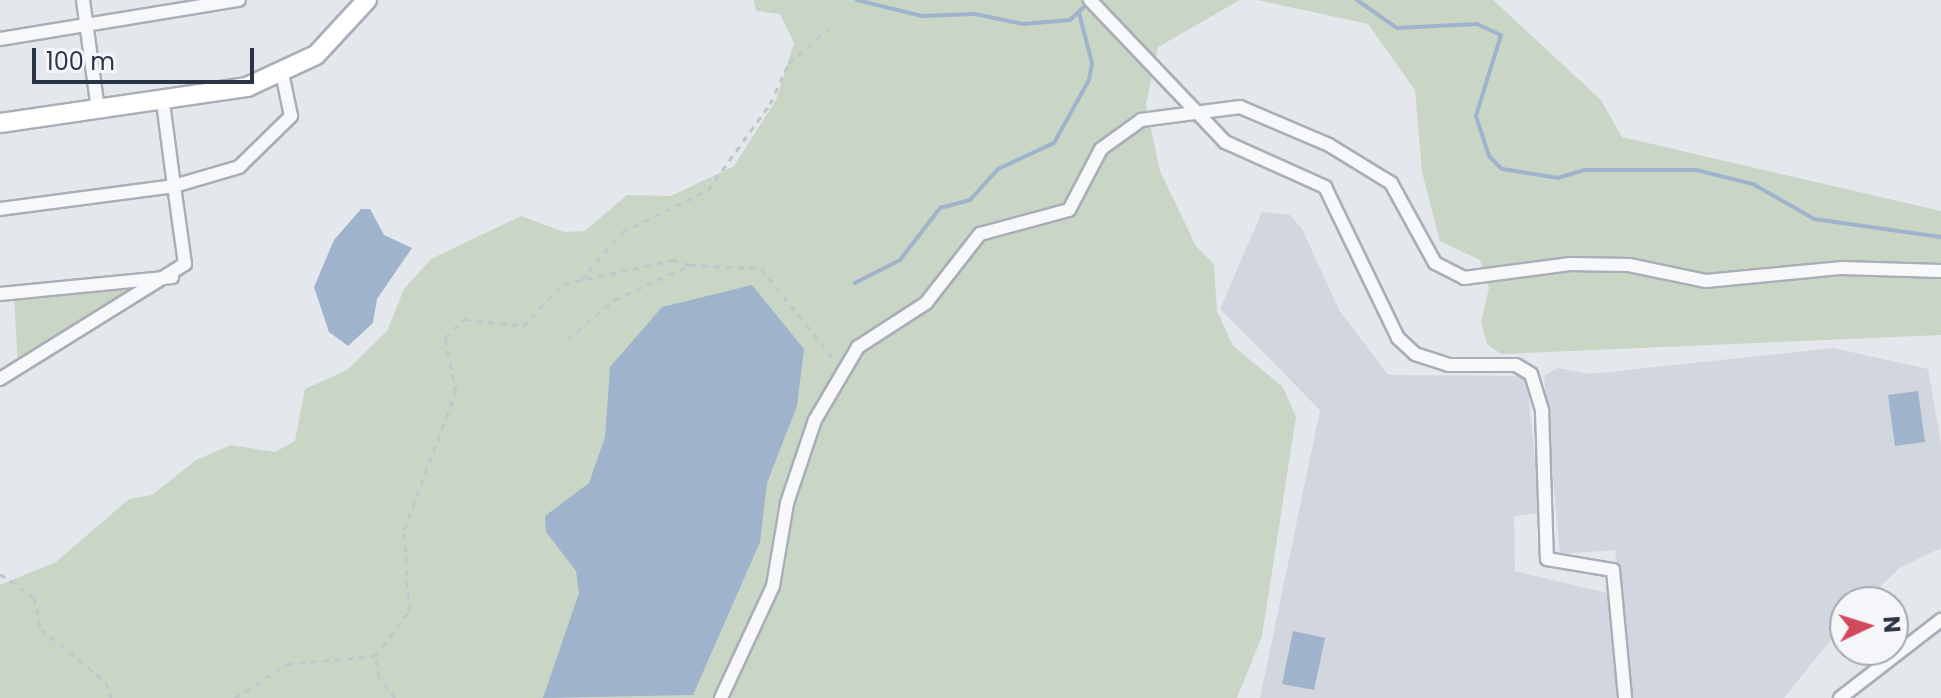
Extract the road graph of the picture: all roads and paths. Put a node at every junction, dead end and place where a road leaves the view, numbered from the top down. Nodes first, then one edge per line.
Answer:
1 (83, 0) edge
2 (239, 0) edge
3 (365, 1) edge
4 (1094, 4) edge
5 (831, 27) dead end
6 (87, 28) junction
7 (0, 39) edge
8 (282, 73) junction
9 (163, 102) junction
10 (98, 110) junction
11 (1194, 112) junction
12 (0, 123) edge
13 (174, 186) junction
14 (0, 209) edge
15 (690, 265) junction
16 (1941, 271) edge
17 (172, 277) junction
18 (581, 280) junction
19 (0, 294) edge
20 (568, 339) dead end
21 (845, 367) junction
22 (0, 379) edge
23 (0, 574) edge
24 (1941, 620) edge
25 (375, 656) junction
26 (111, 698) edge
27 (235, 698) edge
28 (395, 698) edge
29 (721, 698) edge
30 (1625, 698) edge
31 (1840, 698) edge

1 - 6 street
2 - 6 street
3 - 8 street
4 - 11 street
5 - 18 path
6 - 7 street
6 - 10 street
8 - 9 street
8 - 13 street
9 - 10 street
9 - 13 street
10 - 12 street
11 - 16 street
11 - 21 street
11 - 30 street
13 - 14 street
13 - 17 street
15 - 18 path
15 - 20 path
15 - 21 path
17 - 19 street
17 - 22 street
18 - 25 path
21 - 29 street
23 - 26 path
24 - 31 street
25 - 27 path
25 - 28 path

